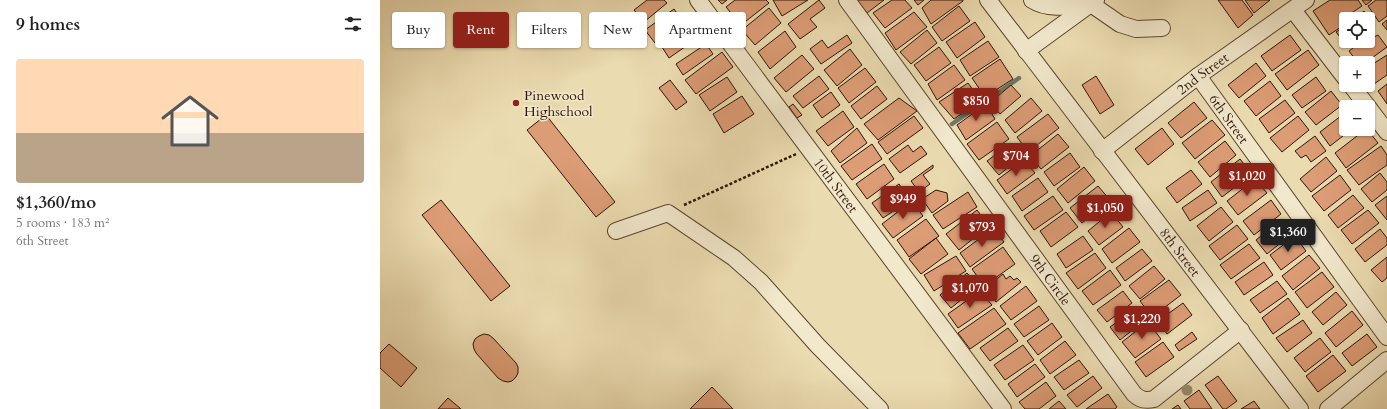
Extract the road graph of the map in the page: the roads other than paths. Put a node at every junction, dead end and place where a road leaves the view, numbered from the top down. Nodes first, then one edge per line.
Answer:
1 (698, 0) edge
2 (847, 0) edge
3 (988, 0) edge
4 (1032, 0) edge
5 (1306, 0) edge
6 (1092, 1) edge
7 (1059, 3) edge
8 (1293, 10) junction
9 (1162, 28) dead end
10 (1026, 51) junction
11 (1339, 70) edge
12 (1198, 76) junction
13 (1356, 92) edge
14 (1363, 100) edge
15 (1375, 116) edge
16 (1387, 132) edge
17 (1102, 151) junction
18 (616, 231) dead end
19 (1240, 330) junction
20 (1387, 337) edge
21 (1387, 360) edge
22 (880, 409) edge
23 (1003, 409) edge
24 (1300, 409) edge
25 (1328, 409) edge

1 - 23 street, 10th Street
2 - 19 street, 9th Circle
3 - 10 street, 8th Street
4 - 7 street
5 - 8 street, 2nd Street
6 - 7 street
6 - 9 street
6 - 10 street
8 - 11 street
8 - 12 street, 2nd Street
10 - 17 street, 8th Street
12 - 17 street, 2nd Street
12 - 20 street, 6th Street
13 - 14 street
15 - 16 street
17 - 19 street, 8th Street
18 - 22 street
19 - 24 street, 8th Street
21 - 25 street

